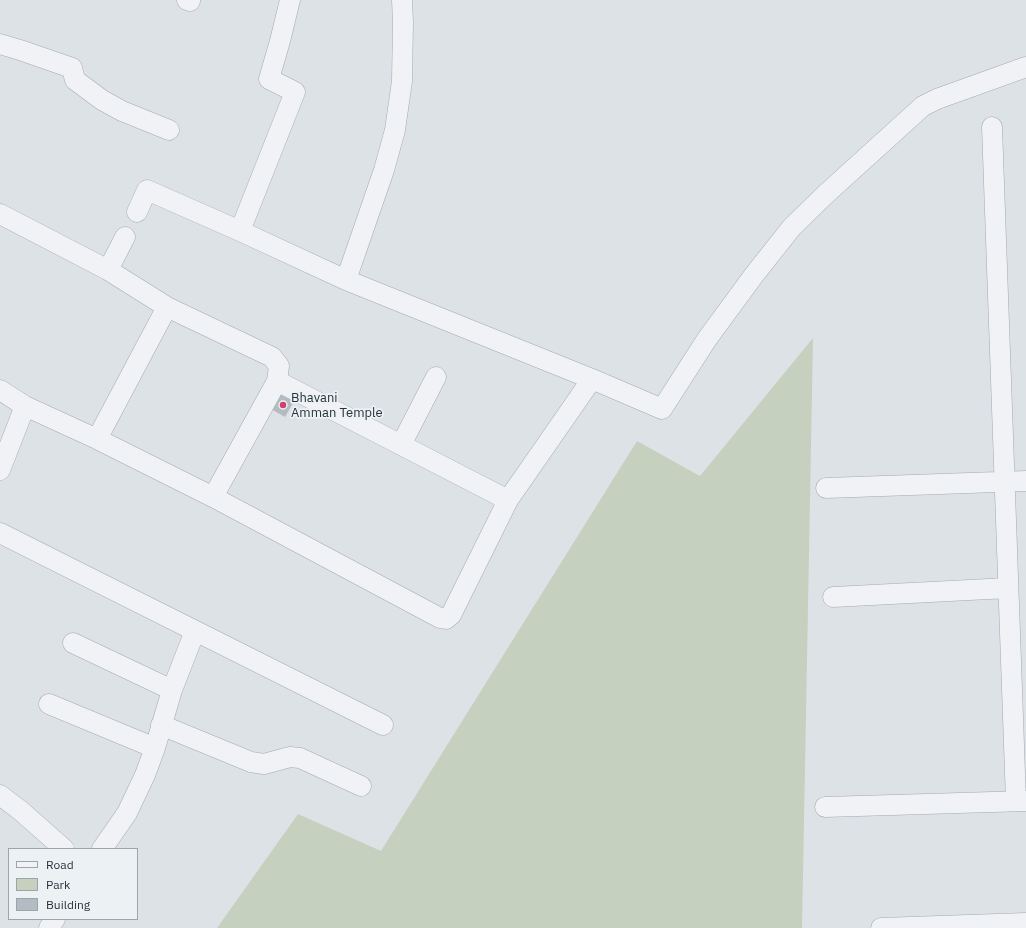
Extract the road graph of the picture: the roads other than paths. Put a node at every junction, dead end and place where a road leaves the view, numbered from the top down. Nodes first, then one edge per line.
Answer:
1 (290, 0) edge
2 (402, 0) edge
3 (0, 44) edge
4 (1026, 67) edge
5 (992, 127) dead end
6 (169, 130) dead end
7 (137, 212) dead end
8 (0, 214) edge
9 (240, 231) junction
10 (125, 237) dead end
11 (108, 270) junction
12 (346, 280) junction
13 (167, 307) junction
14 (436, 377) dead end
15 (592, 380) junction
16 (277, 381) junction
17 (0, 390) edge
18 (25, 406) junction
19 (97, 439) junction
20 (401, 445) junction
21 (0, 470) edge
22 (1026, 481) edge
23 (1005, 482) junction
24 (826, 488) dead end
25 (213, 497) junction
26 (508, 500) junction
27 (0, 533) edge
28 (1008, 588) junction
29 (833, 597) dead end
30 (194, 631) junction
31 (73, 643) dead end
32 (172, 690) junction
33 (49, 704) dead end
34 (161, 725) junction
35 (382, 725) dead end
36 (154, 748) junction
37 (361, 786) dead end
38 (0, 795) edge
39 (1021, 801) edge
40 (825, 807) dead end
41 (63, 848) edge
42 (103, 848) edge
43 (1026, 923) edge
44 (881, 928) edge

1 - 9 street
2 - 12 street
3 - 6 street
4 - 15 street
5 - 23 street
7 - 9 street
8 - 11 street
9 - 12 street
10 - 11 street
11 - 13 street
12 - 15 street
13 - 16 street
13 - 19 street
14 - 20 street
15 - 26 street
16 - 20 street
16 - 25 street
17 - 18 street
18 - 19 street
18 - 21 street
19 - 25 street
20 - 26 street
22 - 23 street
23 - 24 street
23 - 28 street
25 - 26 street
27 - 30 street
28 - 29 street
28 - 39 street
30 - 32 street
30 - 35 street
31 - 32 street
32 - 34 street
33 - 36 street
34 - 36 street
34 - 37 street
36 - 42 street
38 - 41 street
39 - 40 street
43 - 44 street

